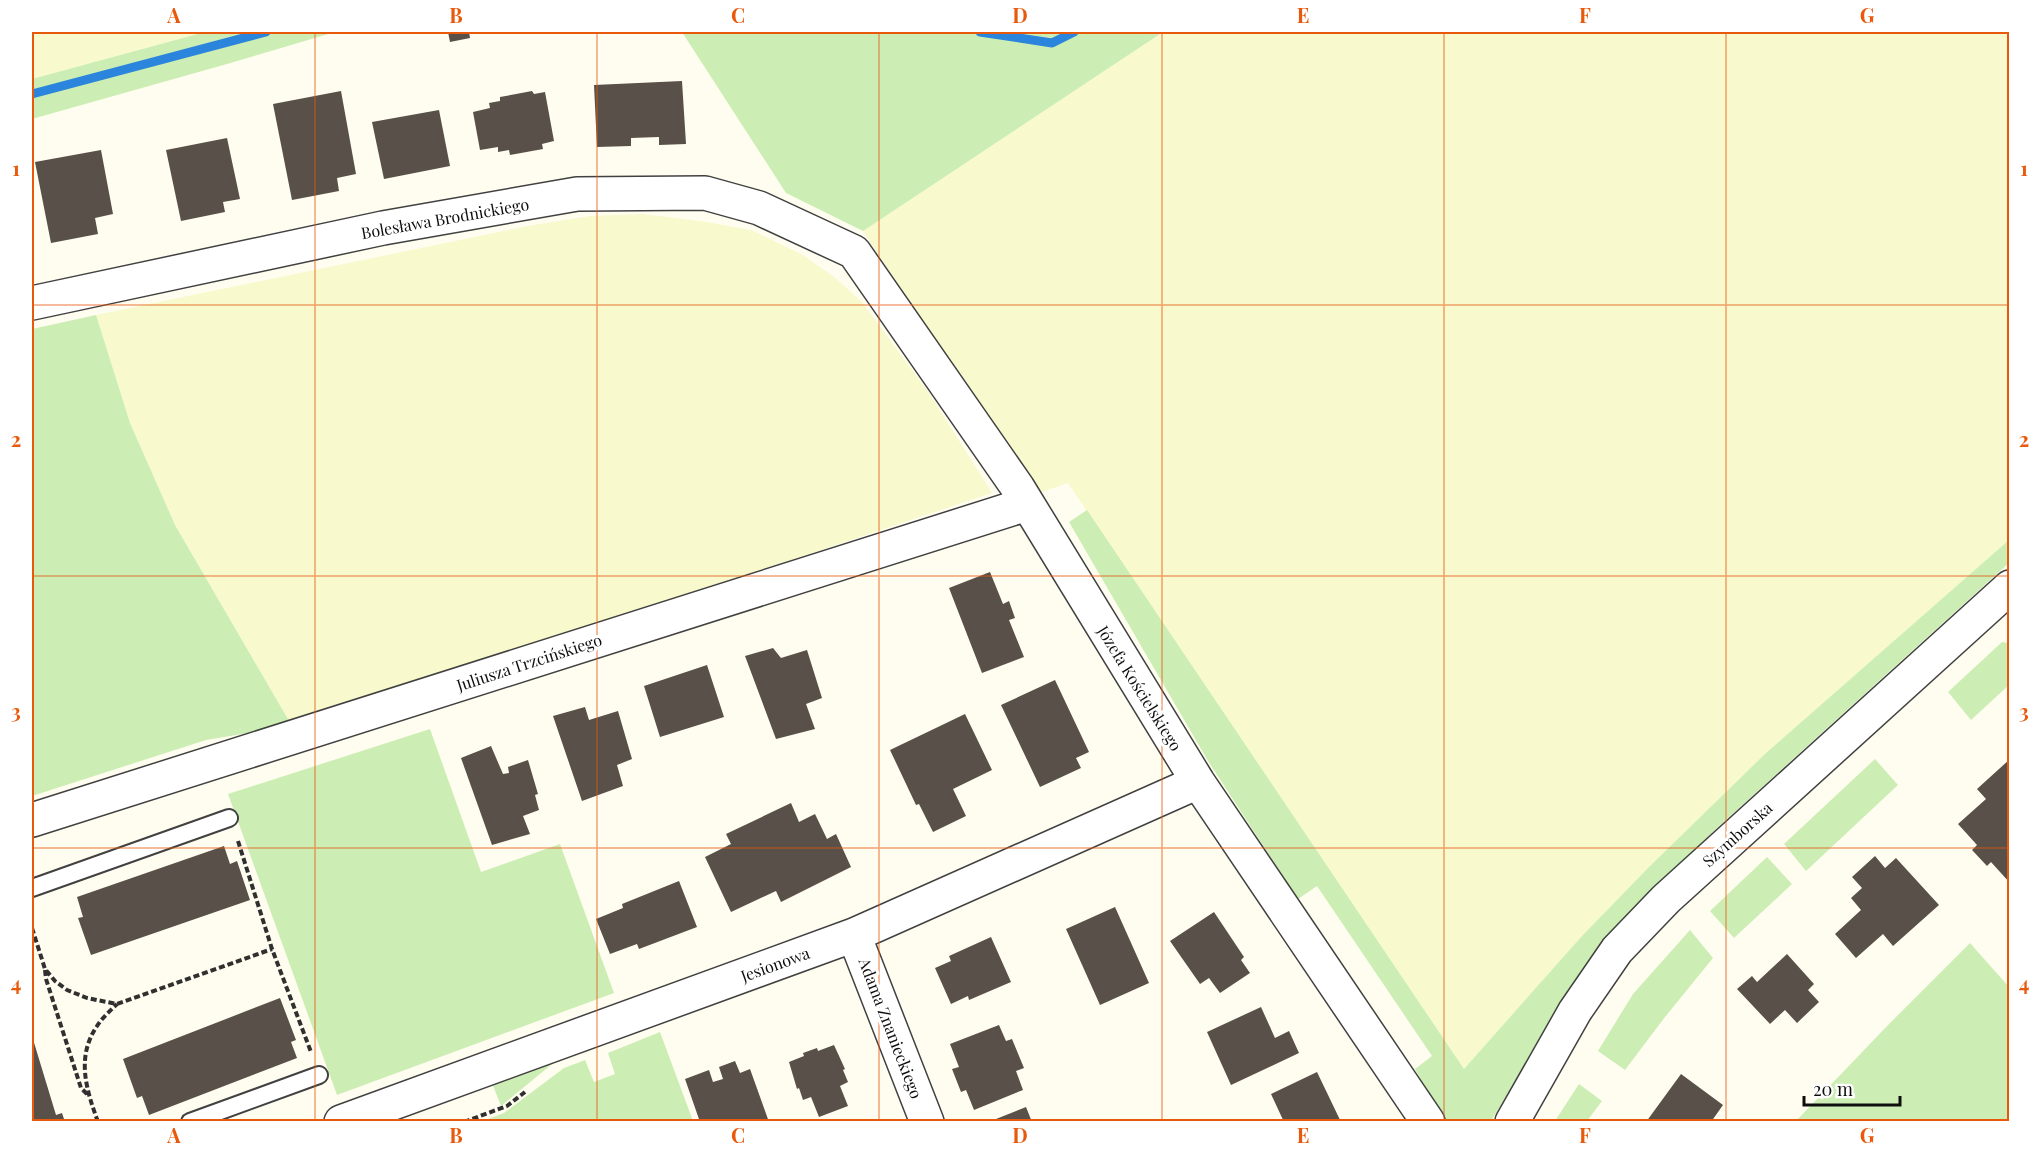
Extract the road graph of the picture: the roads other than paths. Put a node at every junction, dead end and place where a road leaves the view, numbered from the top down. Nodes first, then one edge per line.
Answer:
1 (854, 252) joint
2 (32, 303) edge
3 (1027, 504) junction
4 (2010, 587) edge
5 (1198, 782) junction
6 (230, 818) road end
7 (32, 820) edge
8 (32, 888) edge
9 (854, 935) junction
10 (319, 1075) road end
11 (190, 1122) edge
12 (341, 1122) edge
13 (927, 1122) edge
14 (1428, 1122) edge
15 (1512, 1122) edge

1 - 2 street, Bolesława Brodnickiego
1 - 3 street, Józefa Kościelskiego
3 - 5 street, Józefa Kościelskiego
3 - 7 street, Juliusza Trzcińskiego
4 - 15 street, Szymborska
5 - 9 street, Jesionowa
5 - 14 street, Józefa Kościelskiego
6 - 8 lane
9 - 12 street, Jesionowa
9 - 13 street, Adama Znanieckiego
10 - 11 lane

